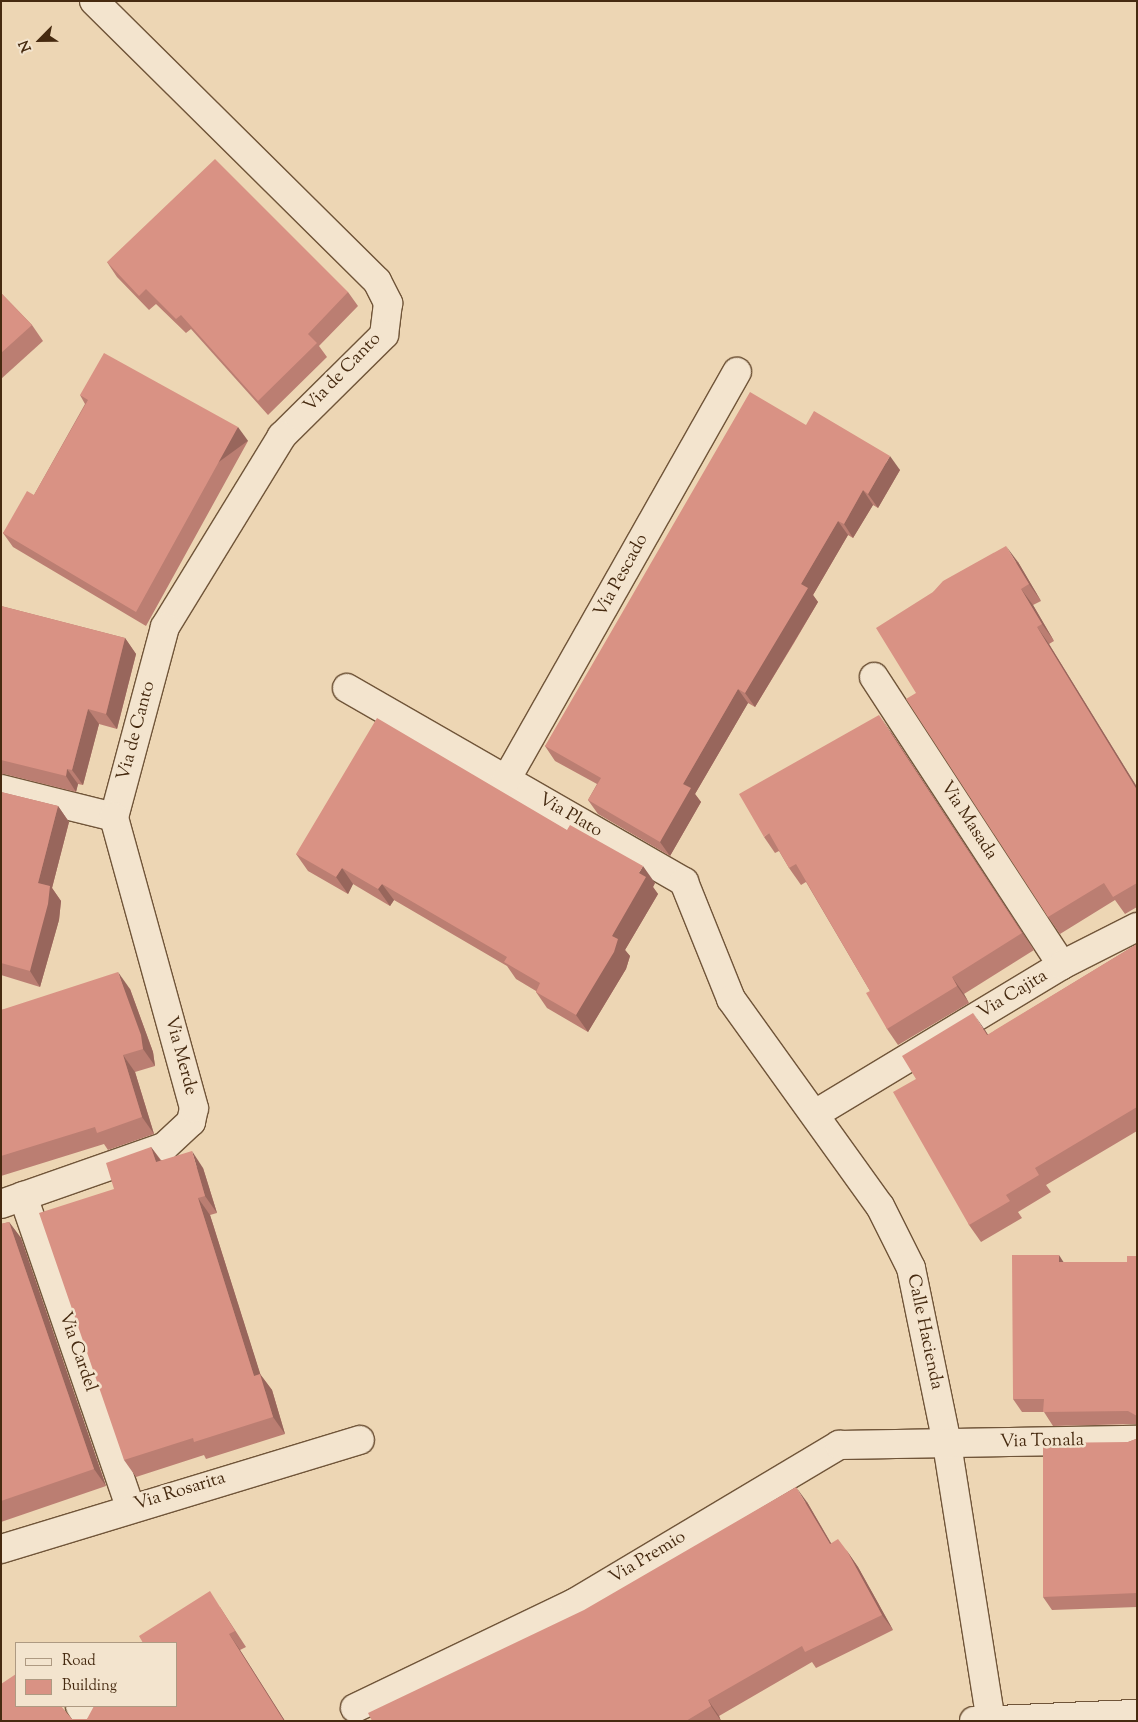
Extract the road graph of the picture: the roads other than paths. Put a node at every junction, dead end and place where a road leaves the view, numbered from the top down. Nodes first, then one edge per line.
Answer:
1 (94, 1) edge
2 (737, 372) dead end
3 (874, 677) dead end
4 (346, 688) dead end
5 (506, 780) junction
6 (1, 789) edge
7 (114, 818) junction
8 (1137, 927) edge
9 (1062, 965) junction
10 (731, 999) joint
11 (815, 1114) junction
12 (12, 1200) edge
13 (360, 1440) dead end
14 (1137, 1440) edge
15 (947, 1444) junction
16 (130, 1507) junction
17 (1, 1550) edge
18 (81, 1707) edge
19 (355, 1708) dead end
20 (1137, 1714) edge
21 (985, 1719) edge
22 (90, 1721) edge

1 - 7 street, Via de Canto
2 - 5 street, Via Pescado
3 - 9 street, Via Masada
4 - 5 street, Via Plato
5 - 10 street, Via Plato
6 - 7 street
7 - 12 street, Via Merde
8 - 9 street, Via Cajita
9 - 11 street, Via Cajita
10 - 11 street, Calle Hacienda
11 - 15 street, Calle Hacienda
12 - 16 street, Via Cardel
13 - 16 street, Via Rosarita
14 - 15 street, Via Tonala
15 - 19 street, Via Premio
15 - 21 street, Calle Hacienda
16 - 17 street, Via Rosarita
18 - 22 street
20 - 21 street

